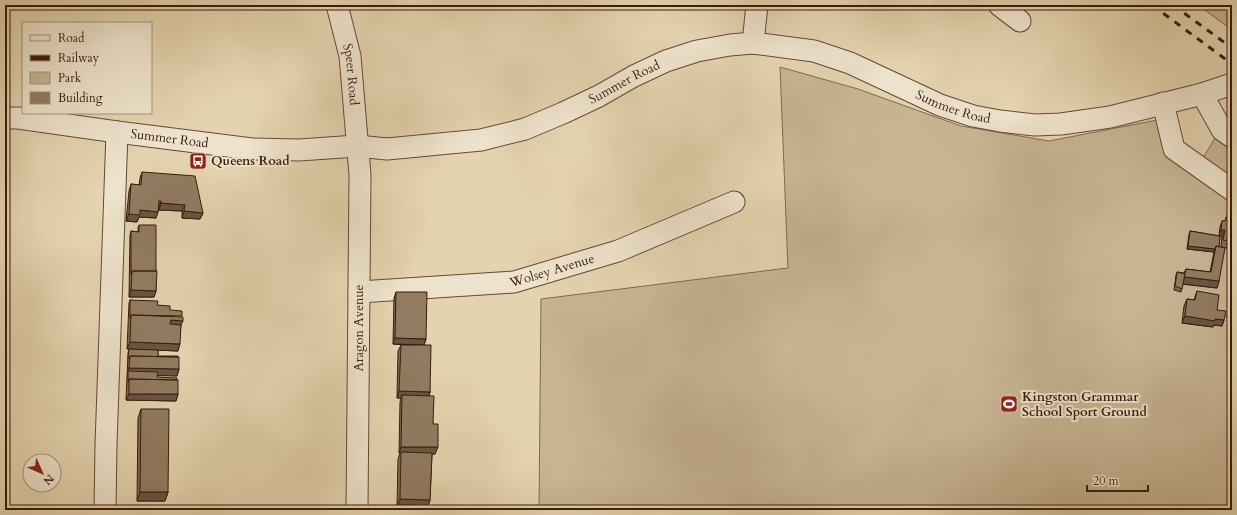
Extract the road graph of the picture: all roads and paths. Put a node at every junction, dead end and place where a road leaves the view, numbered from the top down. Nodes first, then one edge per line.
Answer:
1 (757, 5) edge
2 (999, 5) edge
3 (340, 6) edge
4 (1020, 21) dead end
5 (753, 43) junction
6 (1232, 84) edge
7 (1202, 94) junction
8 (1164, 103) junction
9 (5, 118) edge
10 (117, 132) junction
11 (1232, 137) edge
12 (357, 146) junction
13 (1232, 190) edge
14 (734, 202) dead end
15 (359, 292) junction
16 (1220, 316) edge
17 (1232, 317) edge
18 (105, 510) edge
19 (358, 510) edge

1 - 5 street
2 - 4 street
3 - 12 street, Speer Road
5 - 8 street, Summer Road
5 - 12 street, Summer Road
6 - 7 street, Summer Road
7 - 8 street, Summer Road
7 - 11 street
8 - 13 street
9 - 10 street, Summer Road
10 - 12 street, Summer Road
10 - 18 street
12 - 15 street, Aragon Avenue
14 - 15 street, Wolsey Avenue
15 - 19 street, Aragon Avenue
16 - 17 path

